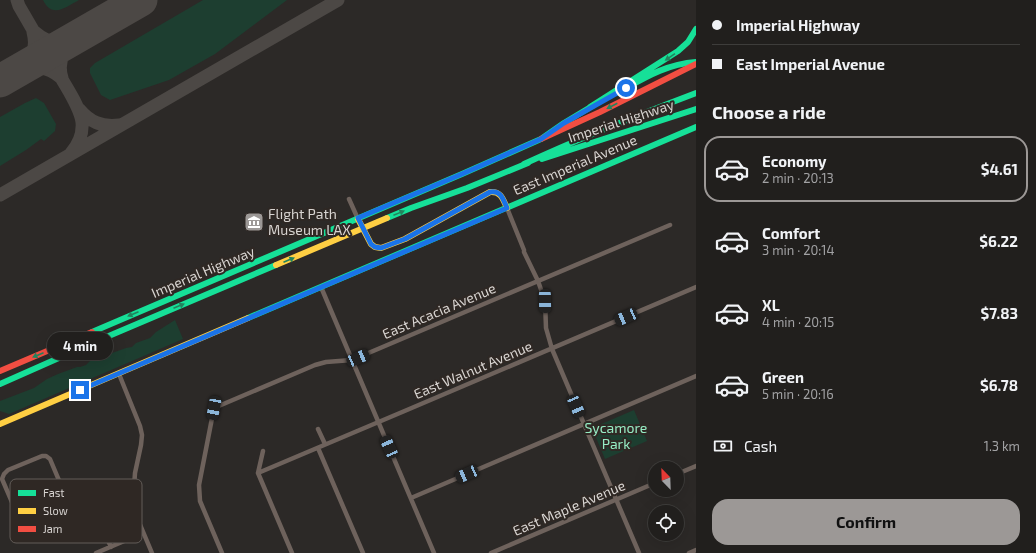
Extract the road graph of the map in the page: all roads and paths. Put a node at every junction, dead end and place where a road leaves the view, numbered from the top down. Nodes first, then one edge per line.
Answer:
1 (696, 28) edge
2 (696, 63) edge
3 (696, 93) edge
4 (590, 108) junction
5 (696, 109) edge
6 (696, 127) edge
7 (541, 139) junction
8 (524, 164) junction
9 (349, 199) dead end
10 (507, 208) junction
11 (358, 218) junction
12 (670, 225) dead end
13 (362, 228) junction
14 (538, 281) junction
15 (322, 287) junction
16 (696, 287) edge
17 (100, 328) junction
18 (104, 338) junction
19 (552, 349) junction
20 (352, 360) junction
21 (0, 371) edge
22 (119, 374) junction
23 (696, 376) edge
24 (0, 384) edge
25 (378, 422) junction
26 (0, 424) edge
27 (583, 424) junction
28 (318, 429) dead end
29 (325, 444) junction
30 (318, 448) junction
31 (263, 452) dead end
32 (696, 466) edge
33 (684, 471) edge
34 (258, 473) junction
35 (59, 479) edge
36 (135, 479) edge
37 (648, 486) edge
38 (10, 497) edge
39 (411, 498) junction
40 (616, 500) junction
41 (143, 533) edge
42 (109, 543) edge
43 (120, 543) edge
44 (111, 547) junction
45 (696, 550) edge
46 (96, 553) edge
47 (152, 553) edge
48 (222, 553) edge
49 (292, 553) edge
50 (363, 553) edge
51 (434, 553) edge
52 (491, 553) edge
53 (639, 553) edge
54 (689, 553) edge

1 -> 4 main road
2 - 4 main road, Imperial Highway
2 -> 7 main road
3 - 8 main road
4 - 7 main road, Imperial Highway
5 - 8 main road, Imperial Highway
6 - 10 main road, East Imperial Avenue
7 - 11 main road, Imperial Highway
13 -> 8 main road, Imperial Highway
9 - 11 street
10 - 13 main road
10 - 14 street
10 - 15 main road, East Imperial Avenue
11 - 13 main road
11 -> 17 main road, Imperial Highway
12 - 14 street, East Acacia Avenue
18 -> 13 main road, Imperial Highway
14 - 19 street
14 - 20 street, East Acacia Avenue
15 - 20 street
15 - 22 main road, East Imperial Avenue
16 - 19 street, East Walnut Avenue
17 - 18 main road
17 -> 21 main road, Imperial Highway
18 - 24 main road, Imperial Highway
19 - 25 street, East Walnut Avenue
19 - 27 street
20 - 25 street
20 - 48 street, East Acacia Avenue
22 - 26 main road, East Imperial Avenue
22 - 36 street
23 - 27 street
25 - 29 street, East Walnut Avenue
25 - 39 street
27 - 39 street
27 - 40 street
28 - 29 street
29 - 30 street, East Walnut Avenue
30 - 34 street, East Walnut Avenue
30 - 50 street
31 - 34 street
32 - 33 street
34 - 49 street
35 - 38 street
37 - 40 street, East Maple Avenue
39 - 51 street
40 - 52 street, East Maple Avenue
40 - 53 street
41 - 47 street
42 - 44 street
43 - 44 street
44 - 46 street
45 - 54 street

